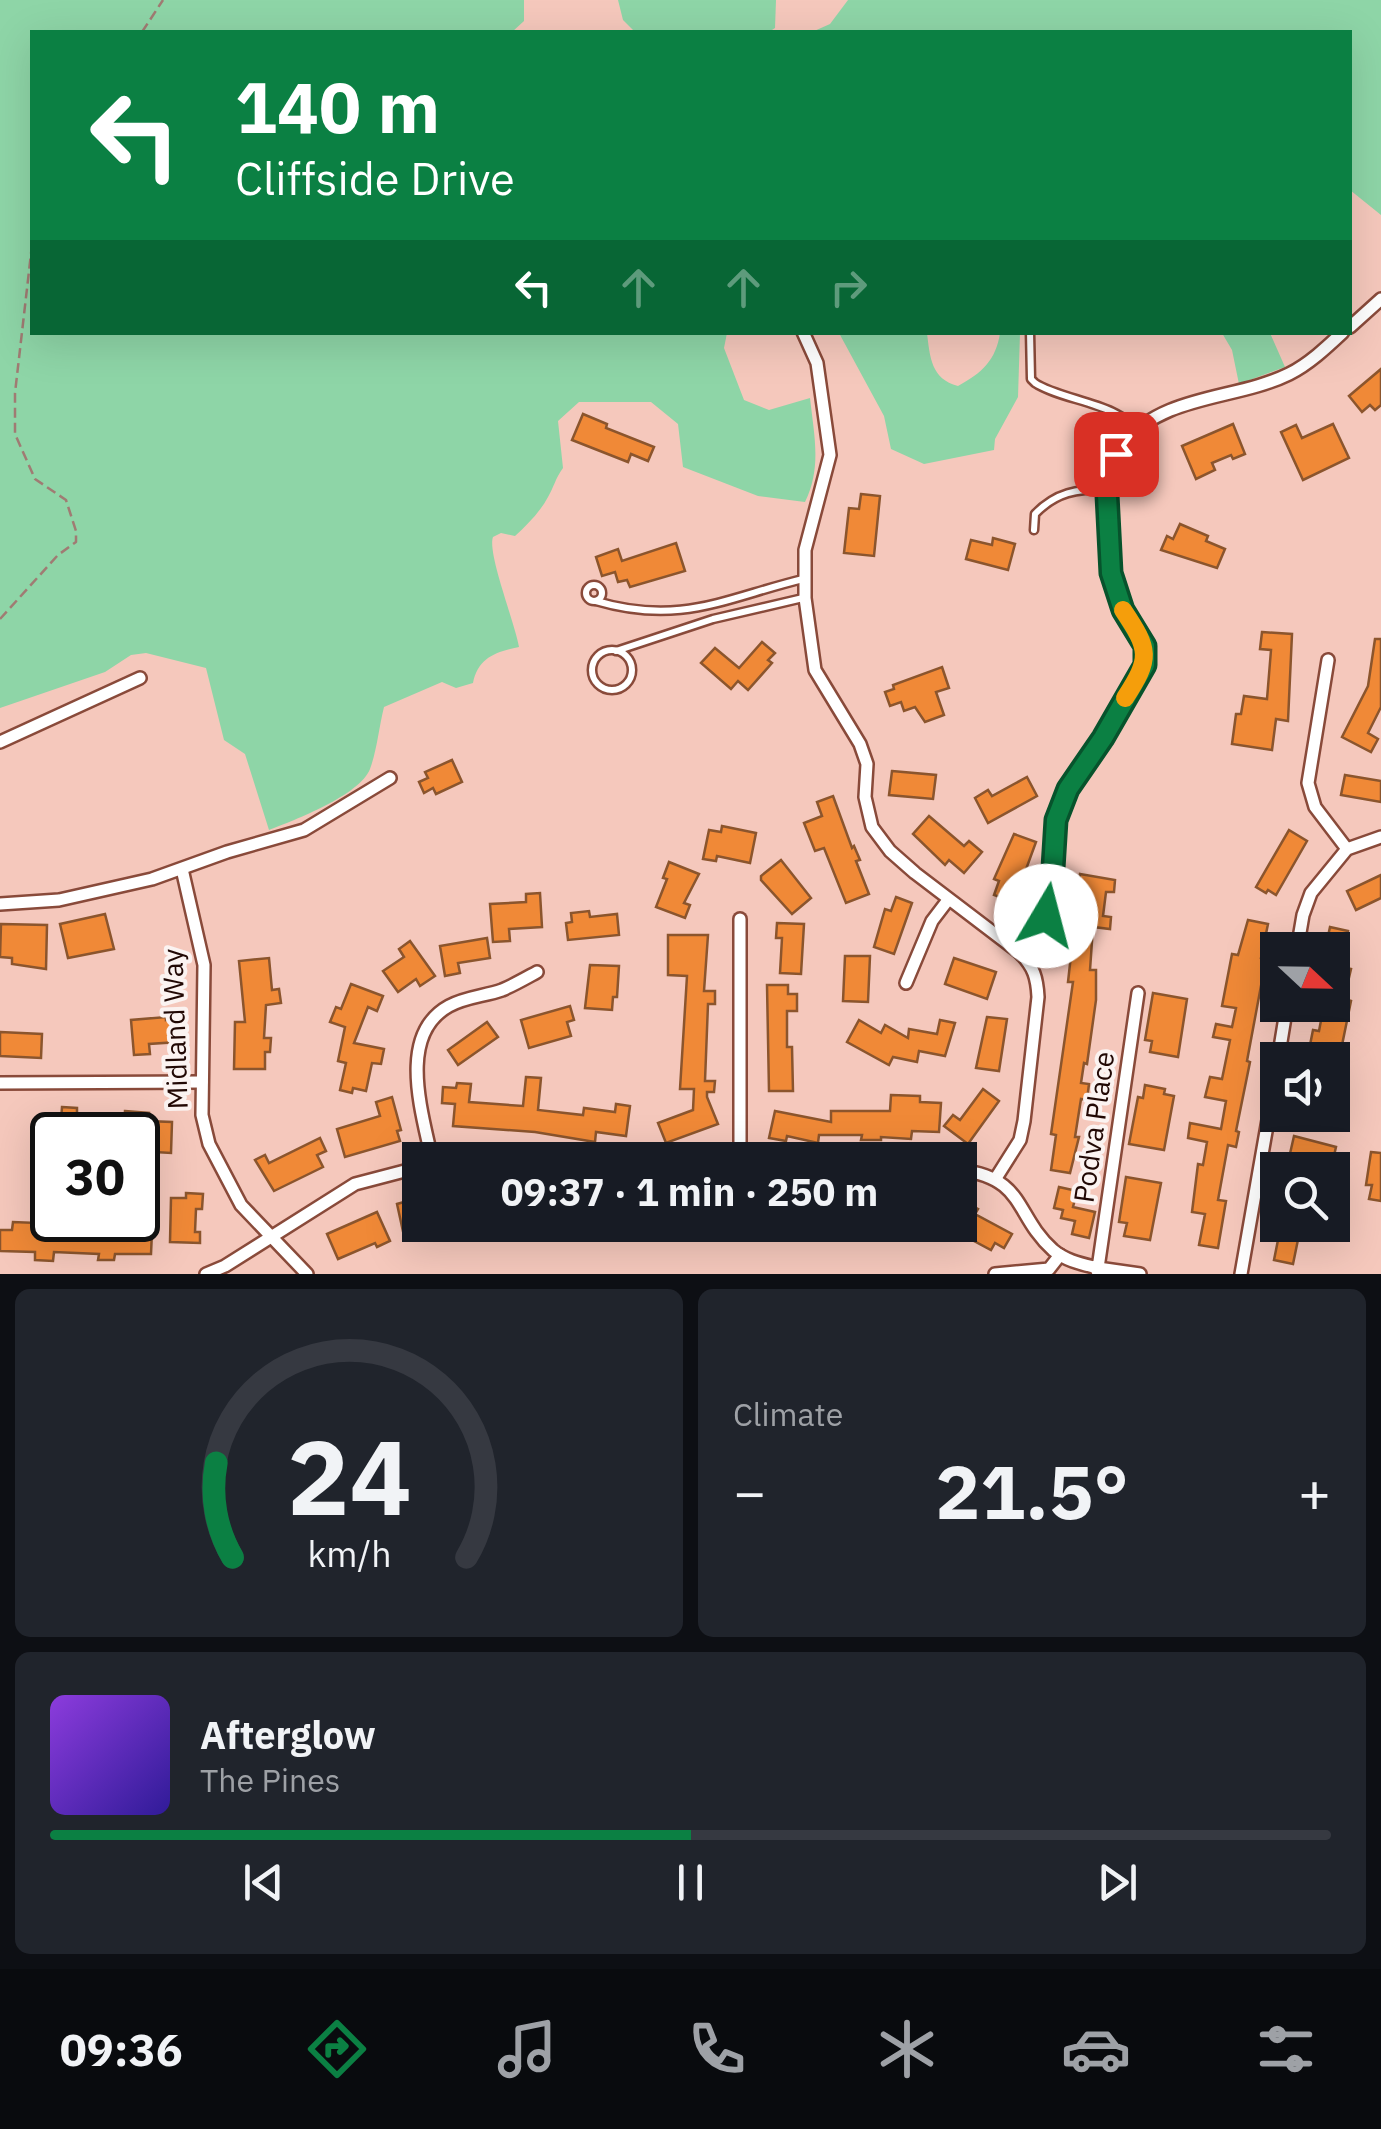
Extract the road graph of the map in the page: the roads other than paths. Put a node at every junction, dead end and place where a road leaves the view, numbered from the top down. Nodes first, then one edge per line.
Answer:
1 (1381, 299) edge
2 (1352, 325) edge
3 (804, 335) edge
4 (1030, 335) edge
5 (1340, 335) edge
6 (1135, 433) junction
7 (1108, 489) junction
8 (1034, 530) dead end
9 (805, 578) junction
10 (804, 598) junction
11 (596, 601) dead end
12 (616, 650) junction
13 (1328, 660) dead end
14 (140, 678) dead end
15 (0, 742) edge
16 (390, 778) dead end
17 (1381, 837) edge
18 (1347, 849) junction
19 (182, 869) junction
20 (948, 900) junction
21 (0, 904) edge
22 (740, 919) dead end
23 (1300, 932) edge
24 (1020, 953) junction
25 (538, 972) dead end
26 (906, 983) dead end
27 (1138, 993) dead end
28 (0, 1082) edge
29 (202, 1082) junction
30 (1266, 1132) edge
31 (428, 1142) edge
32 (740, 1142) edge
33 (402, 1172) edge
34 (977, 1174) edge
35 (996, 1178) junction
36 (270, 1236) junction
37 (1060, 1255) junction
38 (1097, 1271) edge
39 (206, 1274) edge
40 (306, 1274) edge
41 (995, 1274) edge
42 (1140, 1274) edge
43 (1241, 1274) edge

1 - 2 street
3 - 9 street
4 - 6 lane
5 - 6 street
6 - 7 street
7 - 8 lane
7 - 24 street
9 - 10 street
9 - 11 lane
10 - 12 lane
10 - 20 street
12 - 12 lane
13 - 18 street
14 - 15 street
16 - 19 street
17 - 18 street
18 - 23 street
19 - 21 street
19 - 29 street, Midland Way
20 - 24 street
20 - 26 street
22 - 32 street
24 - 35 street
25 - 31 street
27 - 38 street, Podva Place
28 - 29 street
29 - 36 street, Midland Way
30 - 43 street
33 - 36 street
34 - 35 street
35 - 37 street
36 - 39 street
36 - 40 street, Midland Way
37 - 38 street
37 - 41 street
38 - 42 street

